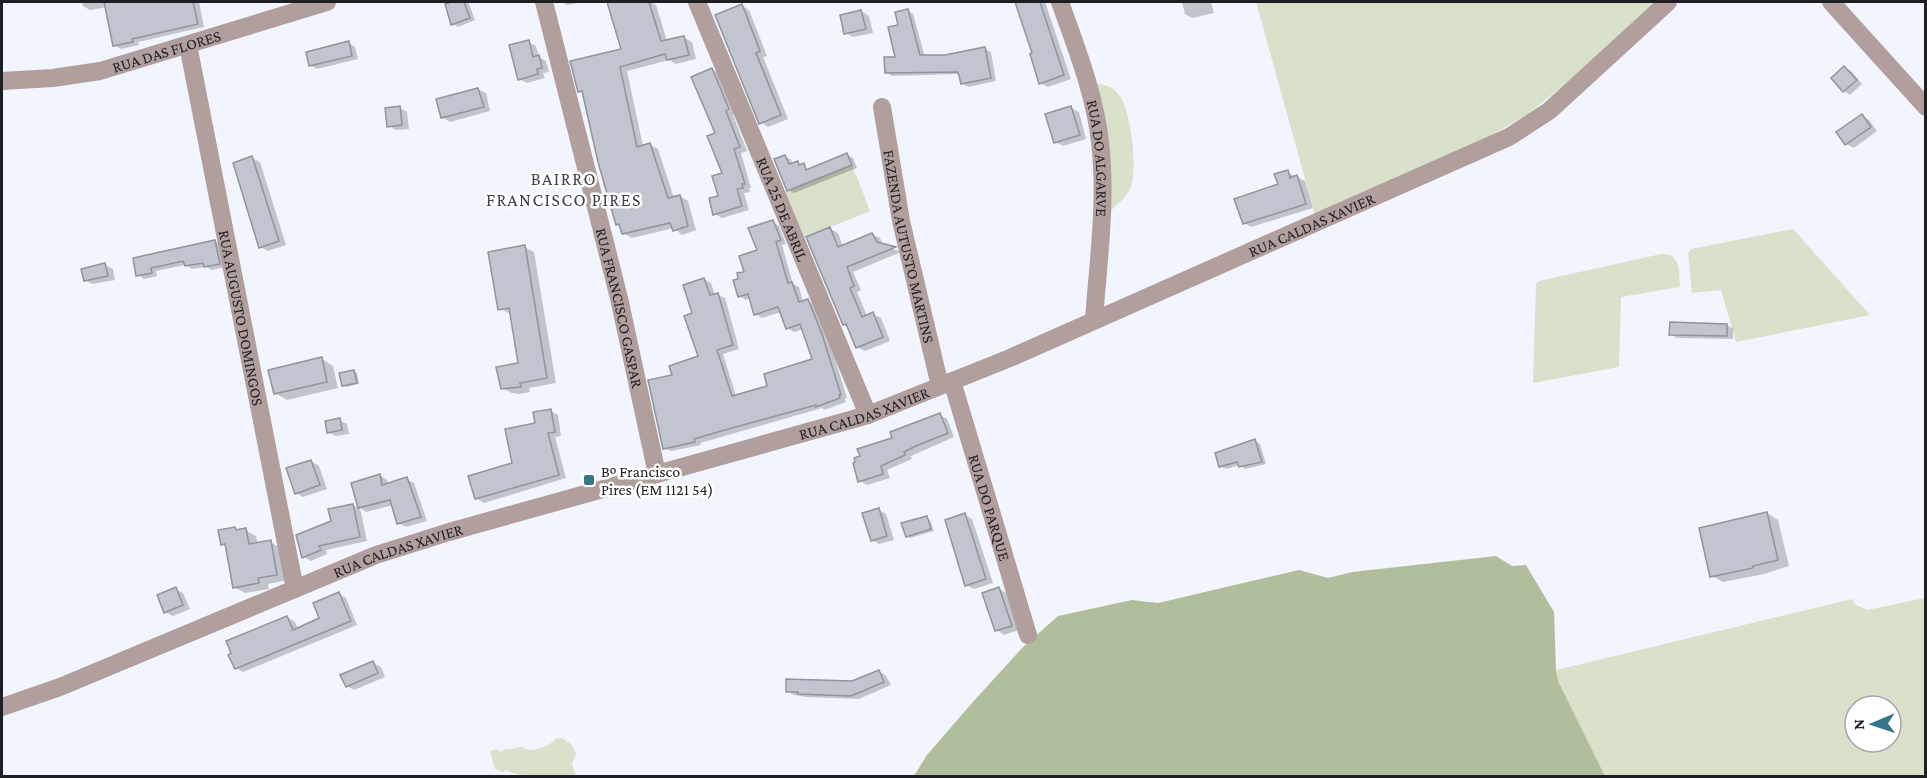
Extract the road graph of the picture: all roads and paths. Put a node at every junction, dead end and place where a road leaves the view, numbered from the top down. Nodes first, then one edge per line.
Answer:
1 (327, 2) edge
2 (544, 2) edge
3 (697, 2) edge
4 (1060, 2) edge
5 (1668, 2) edge
6 (1831, 2) edge
7 (188, 45) junction
8 (2, 81) edge
9 (882, 107) dead end
10 (1926, 107) edge
11 (1094, 321) junction
12 (946, 383) junction
13 (868, 415) junction
14 (657, 474) junction
15 (295, 589) junction
16 (1028, 635) dead end
17 (2, 707) edge

1 - 7 street, RUA DAS FLORES
2 - 14 street, RUA FRANCISCO GASPAR
3 - 13 street, RUA 25 DE ABRIL
4 - 11 street, RUA DO ALGARVE
5 - 11 street, RUA CALDAS XAVIER
6 - 10 street
7 - 8 street, RUA DAS FLORES
7 - 15 street, RUA AUGUSTO DOMINGOS
9 - 12 street, FAZENDA AUTUSTO MARTINS
11 - 12 street, RUA CALDAS XAVIER
12 - 13 street, RUA CALDAS XAVIER
12 - 16 street, RUA DO PARQUE
13 - 14 street, RUA CALDAS XAVIER
14 - 15 street, RUA CALDAS XAVIER
15 - 17 street, RUA CALDAS XAVIER

